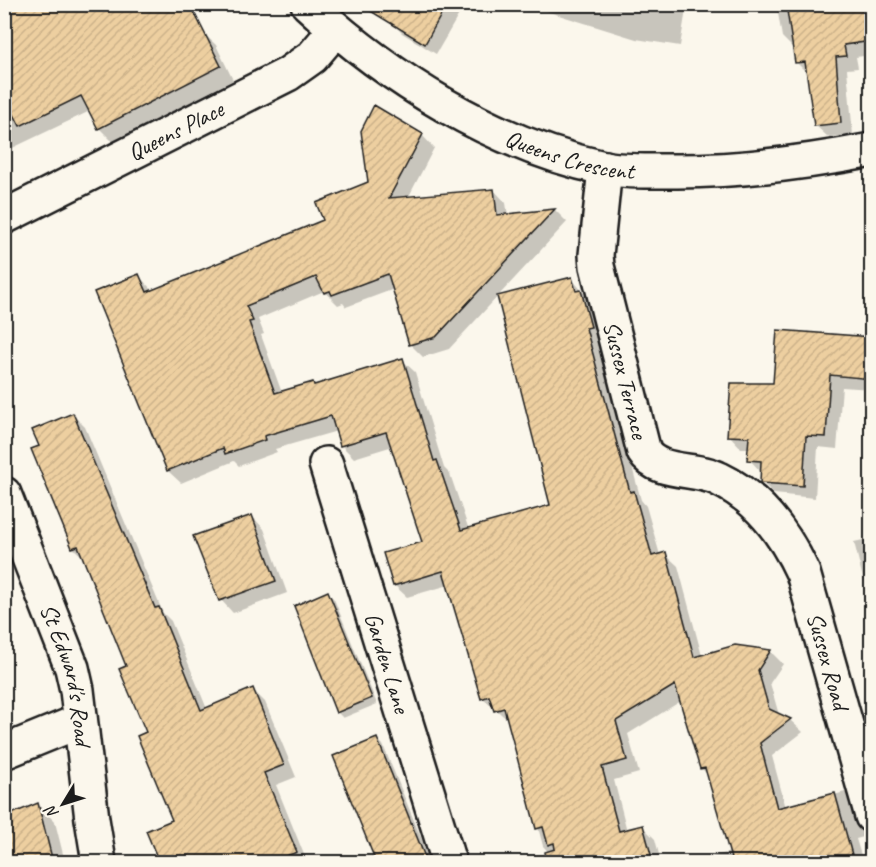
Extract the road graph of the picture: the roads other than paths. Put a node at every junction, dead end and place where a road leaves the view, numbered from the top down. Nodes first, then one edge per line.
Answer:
1 (308, 4) edge
2 (335, 30) junction
3 (872, 150) edge
4 (605, 168) junction
5 (4, 217) edge
6 (326, 464) dead end
7 (4, 494) edge
8 (789, 543) joint
9 (80, 721) junction
10 (4, 752) edge
11 (872, 816) edge
12 (99, 862) edge
13 (450, 862) edge

1 - 2 street, Queens Crescent
2 - 4 street, Queens Crescent
2 - 5 street, Queens Place
3 - 4 street, Queens Crescent
4 - 8 street, Sussex Terrace
6 - 13 street, Garden Lane
7 - 9 street, St Edward's Road
8 - 11 street, Sussex Road
9 - 10 street
9 - 12 street, St Edward's Road

